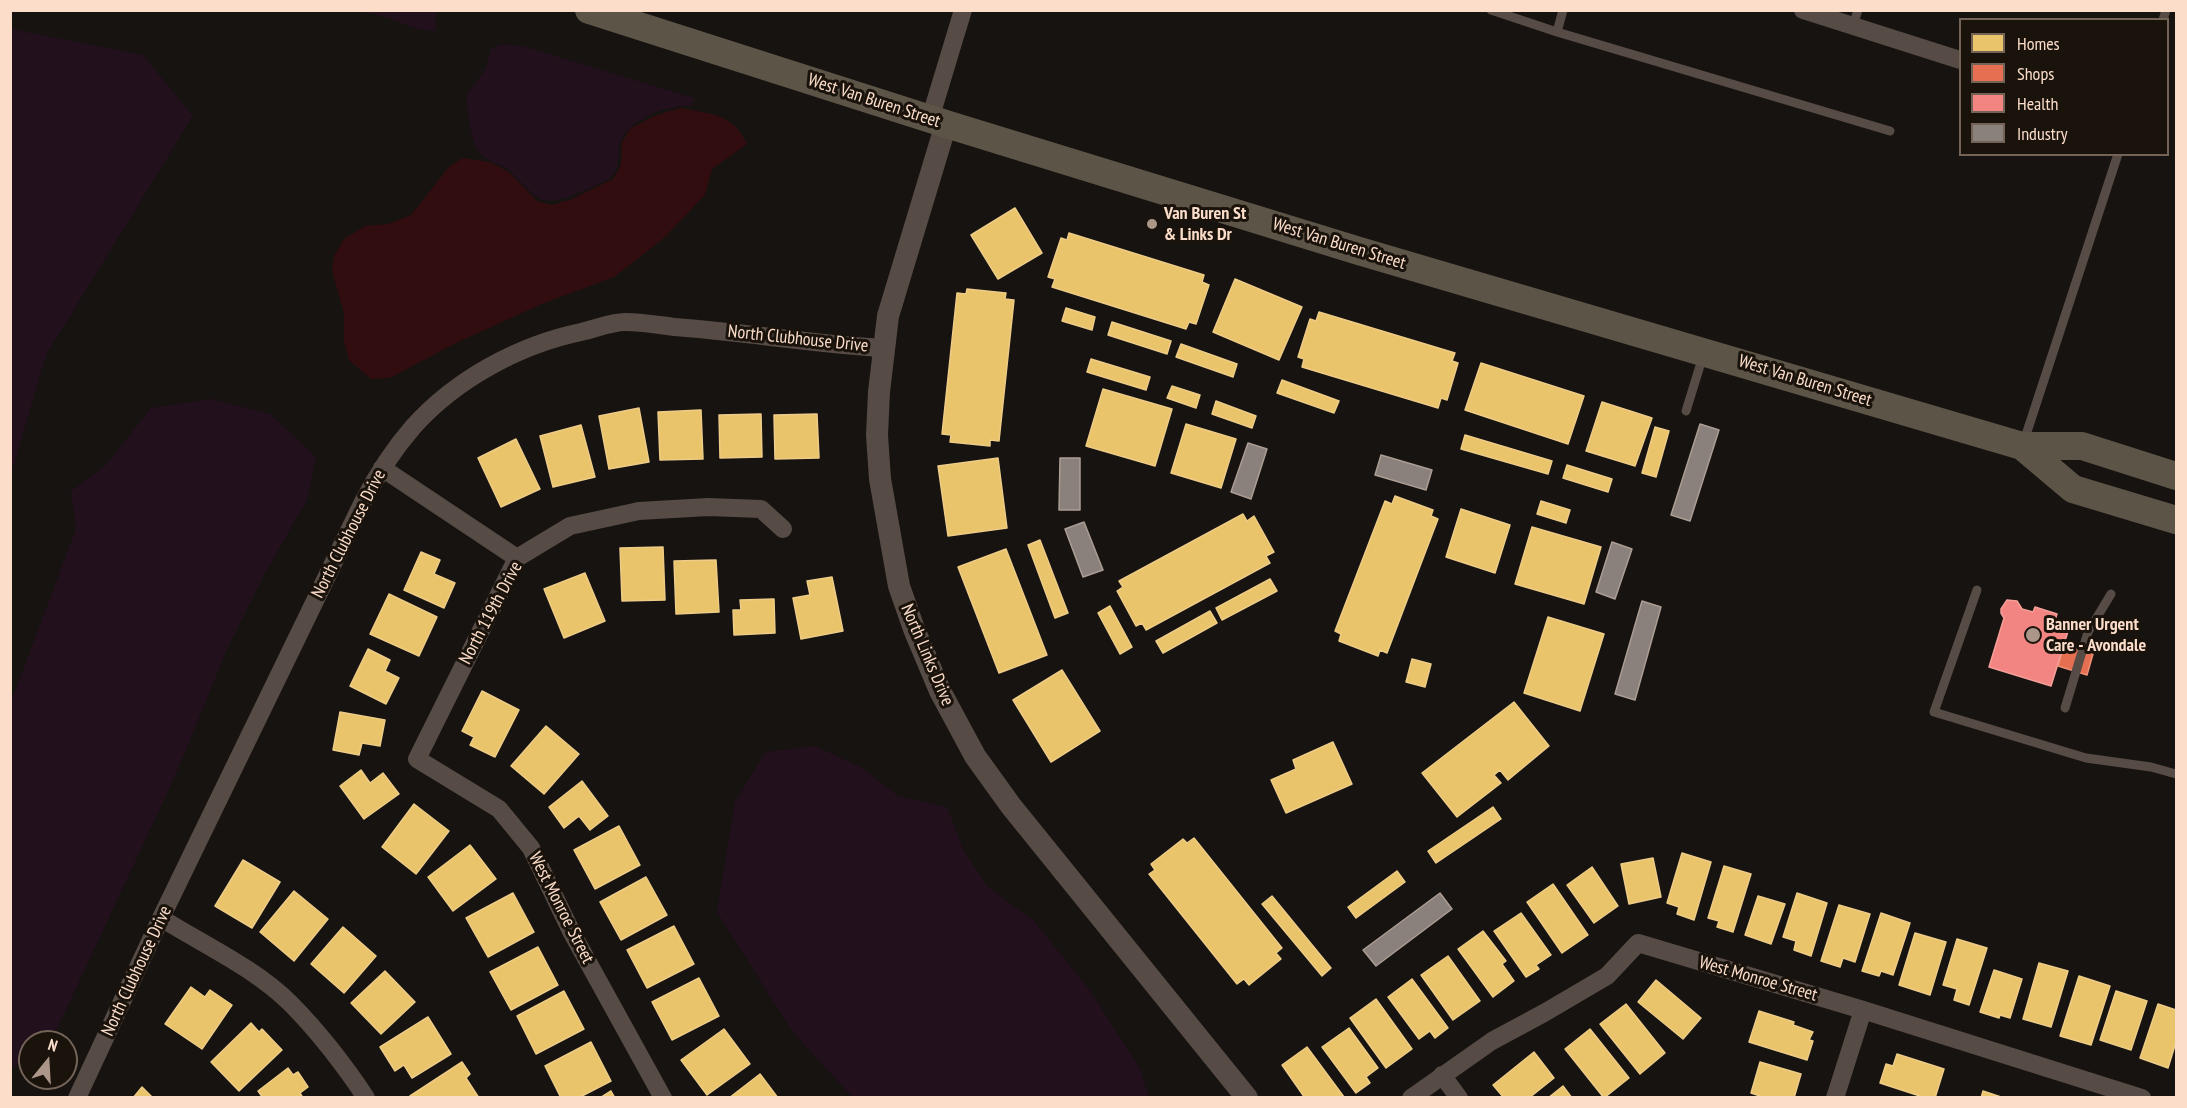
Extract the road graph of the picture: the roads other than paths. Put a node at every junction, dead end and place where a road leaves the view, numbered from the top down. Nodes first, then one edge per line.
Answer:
1 (589, 10) edge
2 (963, 10) edge
3 (1491, 10) edge
4 (1563, 10) edge
5 (1803, 10) edge
6 (1856, 18) edge
7 (1557, 32) junction
8 (1959, 60) edge
9 (938, 121) junction
10 (1890, 131) dead end
11 (2117, 156) edge
12 (883, 348) junction
13 (1704, 351) junction
14 (1686, 411) dead end
15 (2022, 446) junction
16 (382, 468) junction
17 (2176, 476) edge
18 (2176, 520) edge
19 (783, 529) dead end
20 (517, 558) junction
21 (1977, 590) dead end
22 (2111, 594) dead end
23 (2065, 708) dead end
24 (417, 759) joint
25 (2176, 774) edge
26 (161, 918) junction
27 (1863, 1010) junction
28 (1442, 1075) junction
29 (77, 1098) edge
30 (366, 1098) edge
31 (663, 1098) edge
32 (1246, 1098) edge
33 (1411, 1098) edge
34 (1459, 1098) edge
35 (1835, 1098) edge
36 (2142, 1098) edge

1 - 9 main road, West Van Buren Street
2 - 9 street
3 - 7 lane
4 - 7 lane
5 - 6 street
6 - 8 street
7 - 10 lane
9 - 12 street, North Links Drive
9 - 13 main road, West Van Buren Street
11 - 15 lane
12 - 16 street, North Clubhouse Drive
12 - 32 street, North Links Drive
13 - 14 lane
13 - 15 main road, West Van Buren Street
15 - 17 main road, West Van Buren Street
15 - 18 main road, West Van Buren Street
16 - 20 street
16 - 26 street, North Clubhouse Drive
19 - 20 street, North 119th Drive
20 - 24 street, North 119th Drive
21 - 25 lane
22 - 23 lane
24 - 31 street, West Monroe Street
26 - 29 street, North Clubhouse Drive
26 - 30 street
27 - 28 street, West Monroe Street
27 - 35 street
27 - 36 street, West Monroe Street
28 - 33 street, West Monroe Street
28 - 34 street

